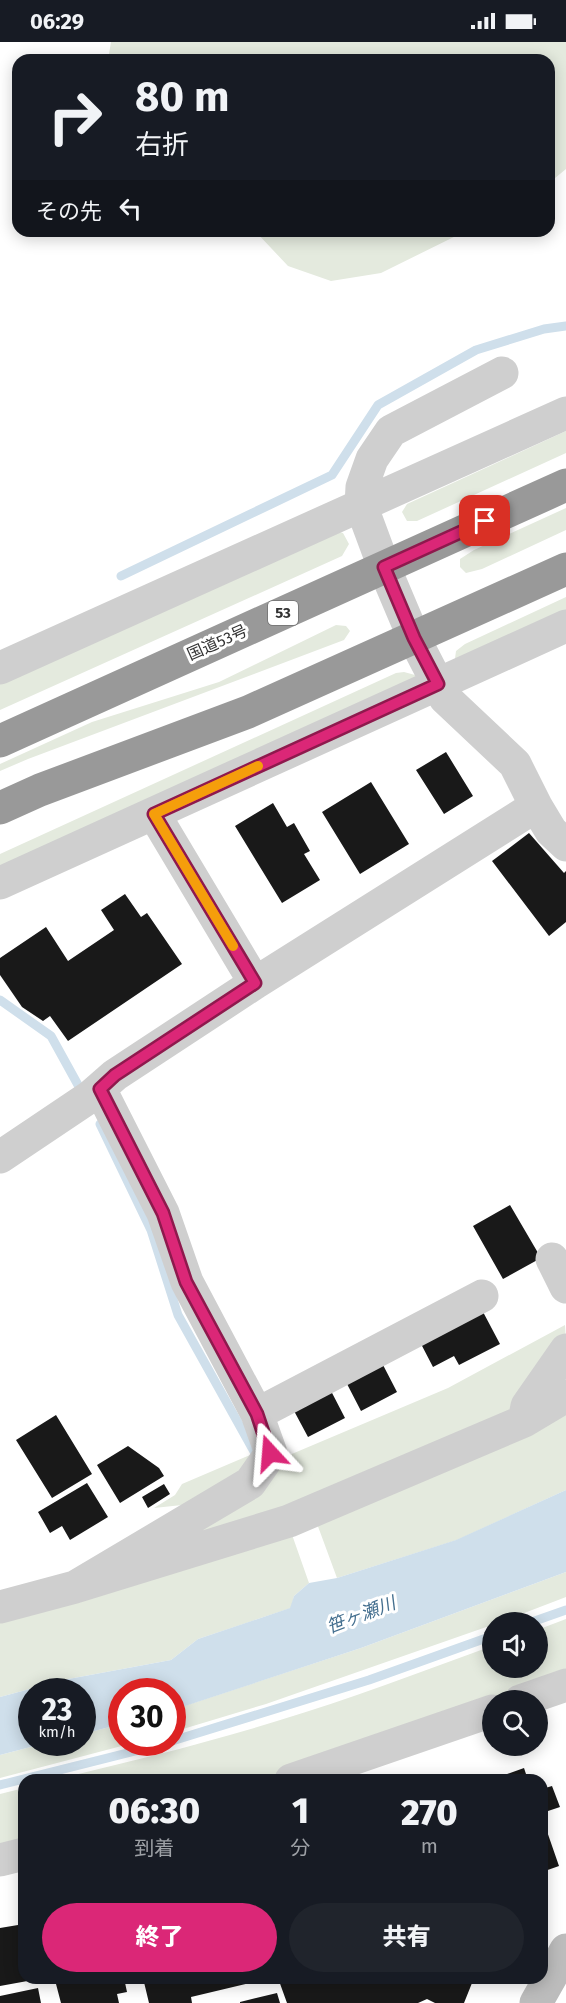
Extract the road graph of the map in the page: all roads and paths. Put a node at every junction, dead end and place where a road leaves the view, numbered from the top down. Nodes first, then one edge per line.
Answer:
1 (502, 373) dead end
2 (566, 413) edge
3 (566, 485) edge
4 (361, 505) junction
5 (384, 567) junction
6 (566, 569) edge
7 (566, 626) edge
8 (414, 638) junction
9 (0, 668) edge
10 (438, 684) junction
11 (0, 741) edge
12 (536, 806) junction
13 (0, 808) edge
14 (154, 814) junction
15 (566, 845) edge
16 (0, 883) edge
17 (255, 983) junction
18 (91, 1096) junction
19 (0, 1157) edge
20 (482, 1296) dead end
21 (566, 1350) edge
22 (566, 1396) edge
23 (257, 1414) junction
24 (524, 1421) junction
25 (75, 1587) junction
26 (0, 1606) edge
27 (566, 1685) edge
28 (548, 1691) edge
29 (482, 1714) edge
30 (308, 1774) edge
31 (18, 1856) edge
32 (0, 1860) edge
33 (566, 1950) edge
34 (548, 1982) edge
35 (547, 1984) edge
36 (536, 2003) edge

1 - 4 street
2 - 4 street
3 - 5 highway, 国道53号 / 53
4 - 5 street
4 - 9 street
5 - 8 street
5 - 11 highway, 国道53号 / 53
6 - 8 highway
7 - 10 street
8 - 10 street
8 - 13 highway
10 - 12 street
10 - 14 street
12 - 15 street
12 - 17 street
14 - 16 street
14 - 17 street
17 - 18 street
18 - 19 street
18 - 23 street
20 - 23 street
21 - 24 street
22 - 24 street
23 - 25 street
24 - 25 street
25 - 26 street
27 - 28 street
29 - 30 street
31 - 32 street
33 - 34 street
35 - 36 street

